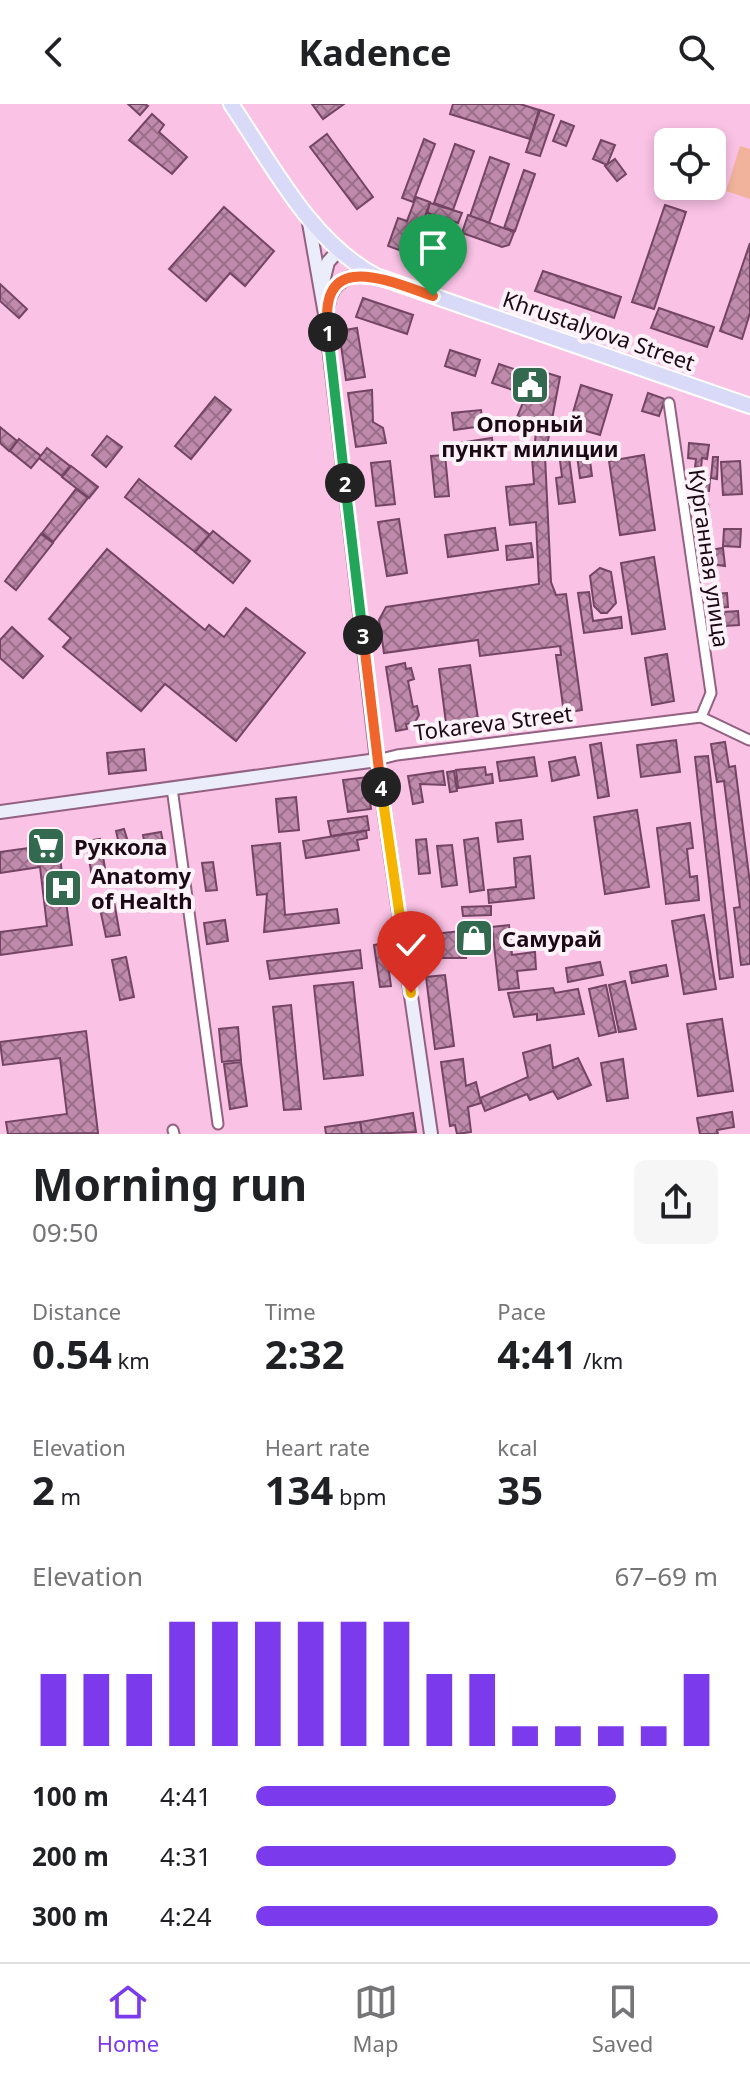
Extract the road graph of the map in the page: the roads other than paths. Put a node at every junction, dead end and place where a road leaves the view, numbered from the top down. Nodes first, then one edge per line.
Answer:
1 (231, 104) edge
2 (307, 214) junction
3 (338, 251) junction
4 (376, 276) junction
5 (322, 289) junction
6 (326, 320) junction
7 (669, 403) dead end
8 (750, 406) edge
9 (701, 717) junction
10 (749, 740) edge
11 (377, 760) junction
12 (172, 788) junction
13 (0, 812) edge
14 (218, 1124) dead end
15 (431, 1134) edge

1 - 2 main road, Khrustalyova Street
2 - 3 main road, Khrustalyova Street
2 - 5 main road
3 - 4 main road, Khrustalyova Street
3 - 5 main road
4 - 6 main road
4 - 8 main road, Khrustalyova Street
5 - 6 main road
6 - 11 main road
7 - 9 street, Курганная улица
9 - 10 street
9 - 11 street, Tokareva Street
11 - 12 main road, Tokareva Street
11 - 15 main road
12 - 13 main road, Tokareva Street
12 - 14 street

